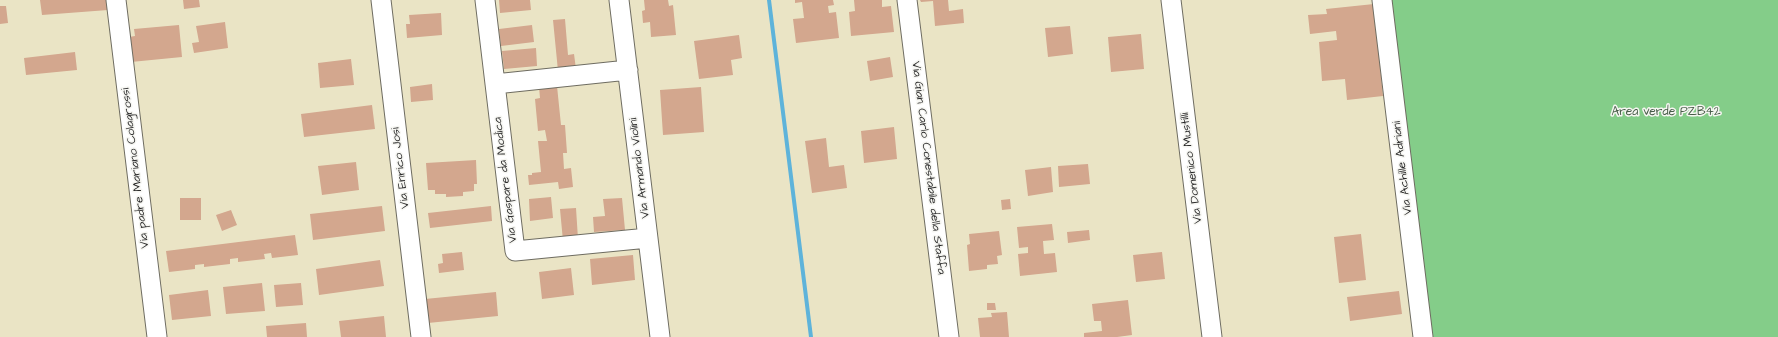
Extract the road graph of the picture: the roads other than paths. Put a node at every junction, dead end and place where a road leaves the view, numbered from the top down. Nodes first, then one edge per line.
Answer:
1 (116, 0) edge
2 (381, 0) edge
3 (485, 0) edge
4 (619, 0) edge
5 (907, 0) edge
6 (1171, 0) edge
7 (1382, 0) edge
8 (628, 70) junction
9 (495, 84) junction
10 (648, 238) junction
11 (157, 337) edge
12 (421, 337) edge
13 (660, 337) edge
14 (949, 337) edge
15 (1212, 337) edge
16 (1423, 337) edge

1 - 11 street, Via padre Mariano Colagrossi
2 - 12 street, Via Enrico Josi
3 - 9 street, Via Gaspare da Modica
4 - 8 street, Via Armando Violini
5 - 14 street, Via Gian Carlo Conestabile della Staffa
6 - 15 street, Via Domenico Mustilli
7 - 16 street, Via Achille Adriani
8 - 9 street
8 - 10 street, Via Armando Violini
9 - 10 street, Via Gaspare da Modica
10 - 13 street, Via Armando Violini

